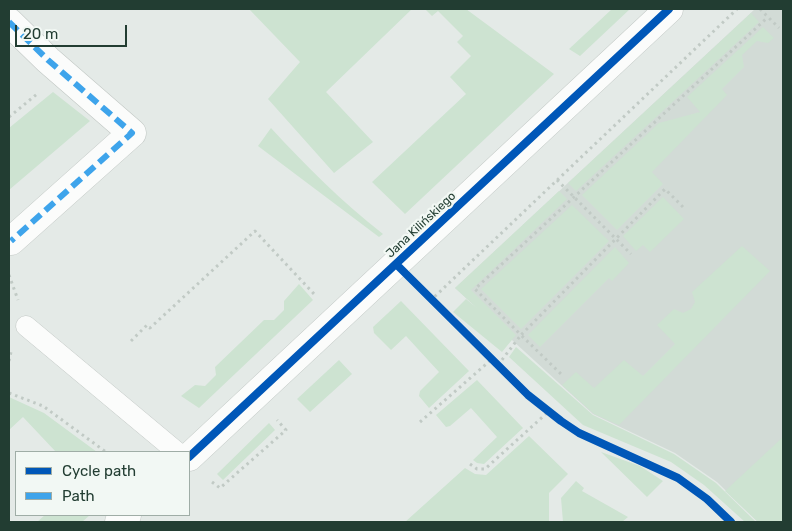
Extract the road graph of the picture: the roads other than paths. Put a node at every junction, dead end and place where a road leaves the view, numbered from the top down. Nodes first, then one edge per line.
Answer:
1 (669, 9) edge
2 (9, 22) edge
3 (10, 242) dead end
4 (26, 326) dead end
5 (176, 451) edge
6 (190, 456) edge

1 - 6 street, Jana Kilińskiego
2 - 3 street
4 - 5 lane

